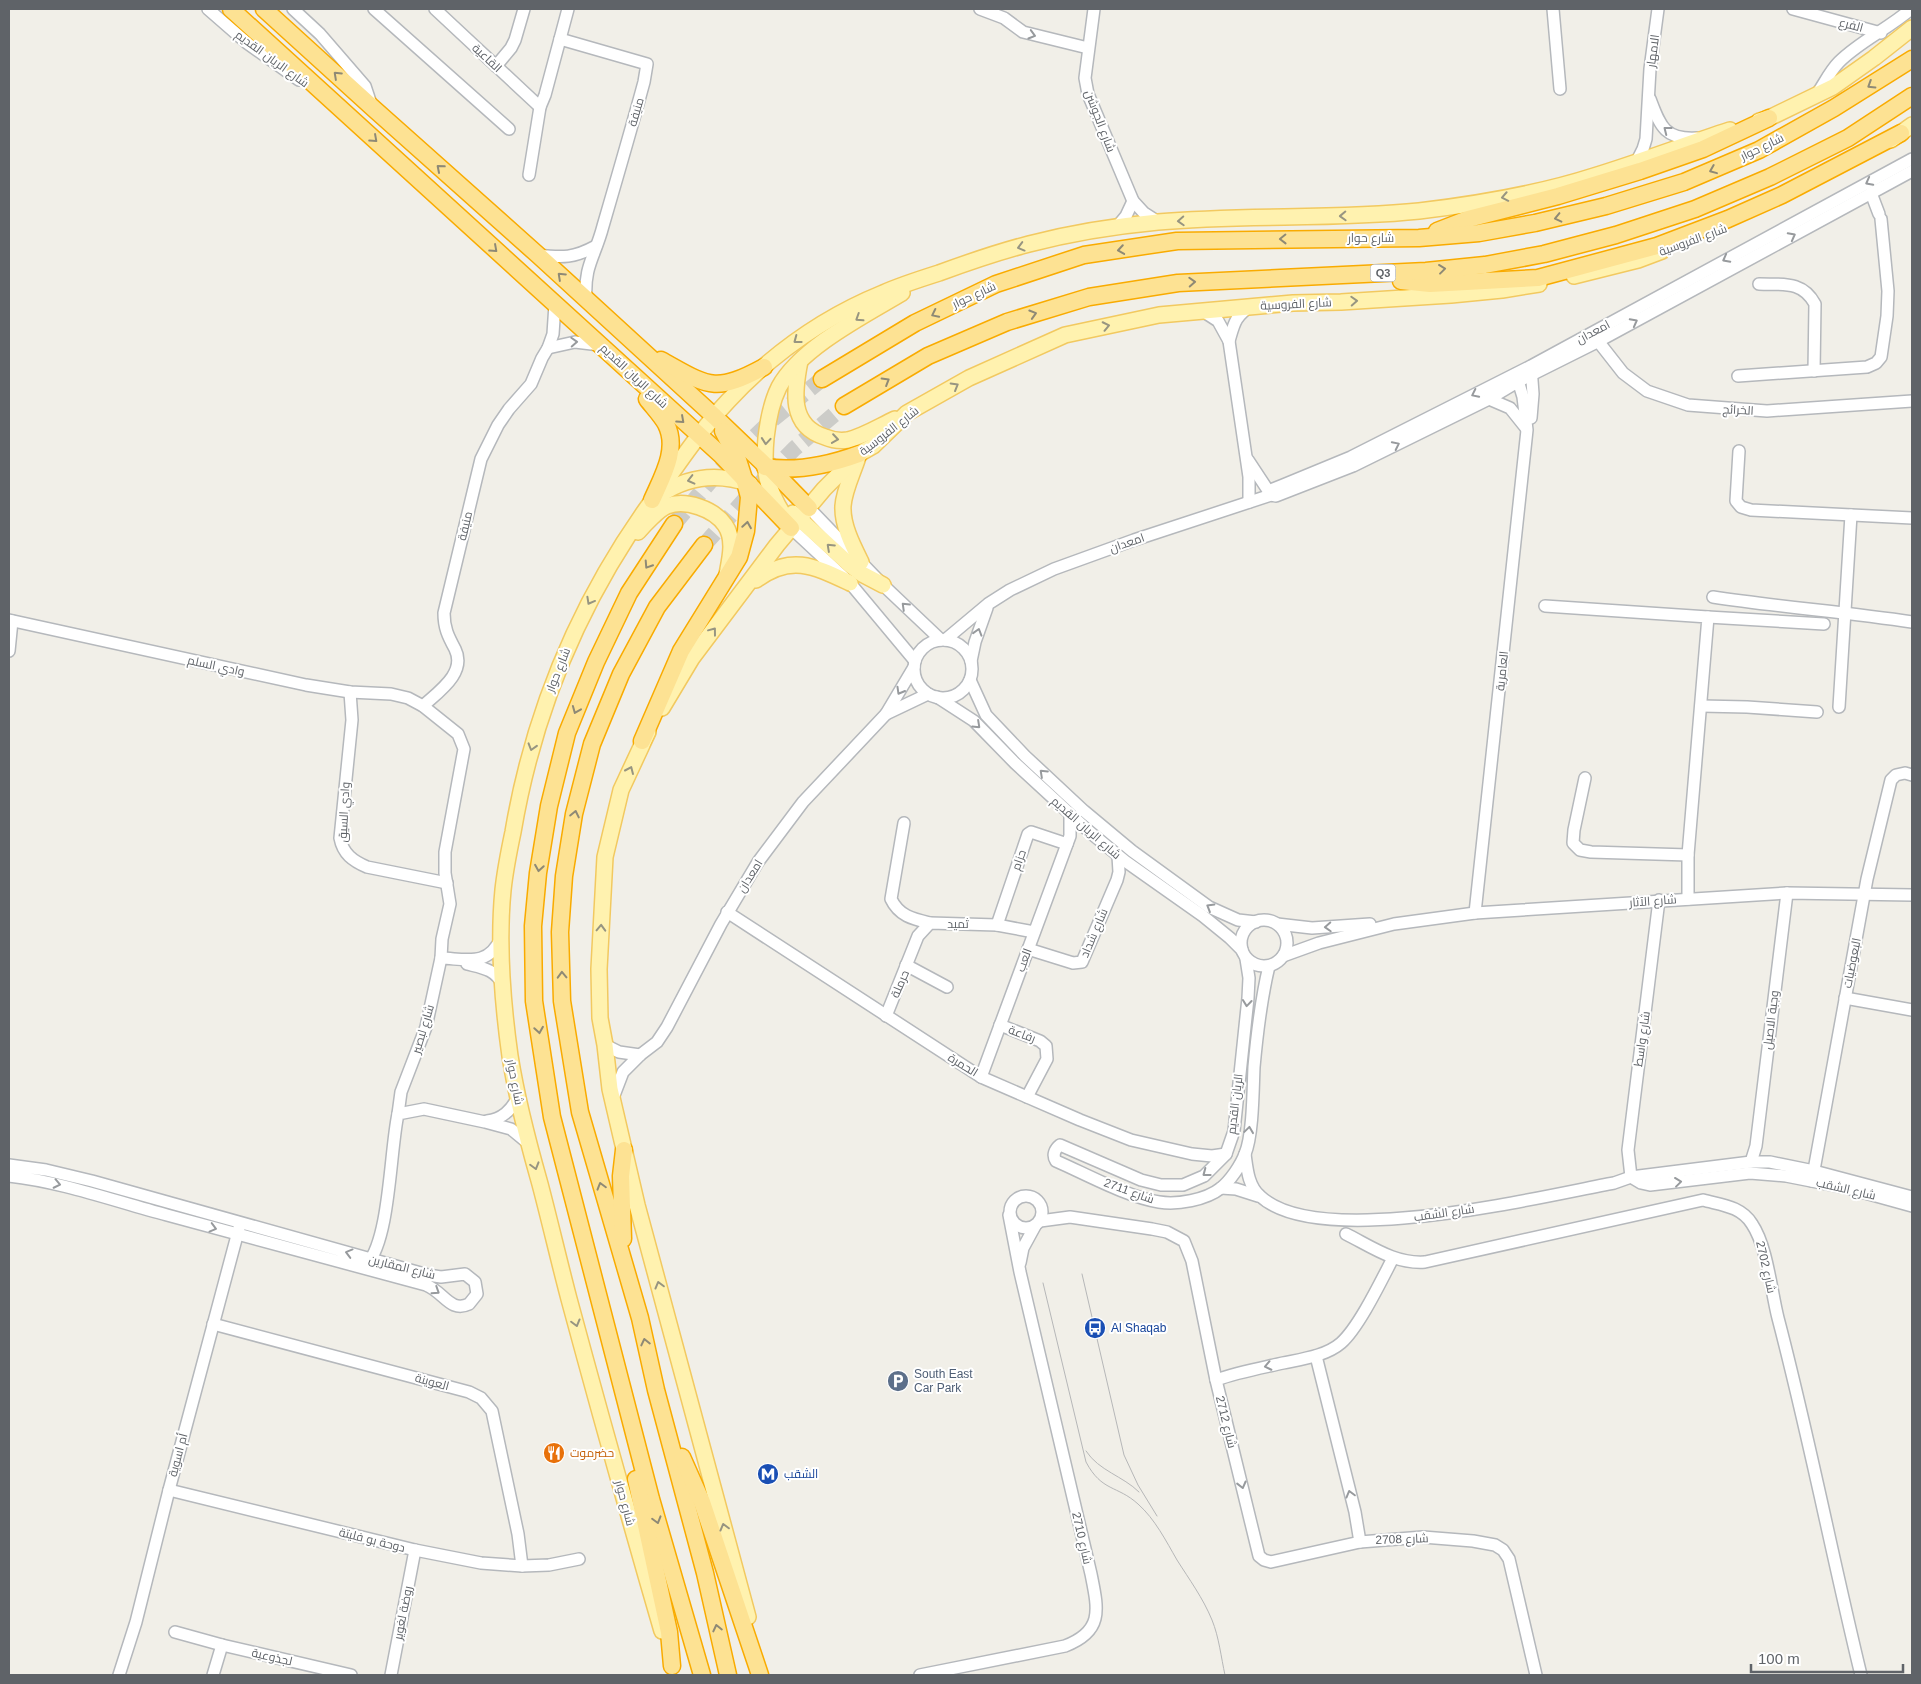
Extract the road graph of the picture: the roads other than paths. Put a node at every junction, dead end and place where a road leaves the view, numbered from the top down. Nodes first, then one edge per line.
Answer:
1 (208, 9) edge
2 (231, 9) edge
3 (264, 9) edge
4 (293, 9) edge
5 (374, 9) edge
6 (435, 9) edge
7 (524, 9) edge
8 (568, 9) edge
9 (980, 9) edge
10 (1094, 9) edge
11 (1553, 9) edge
12 (1658, 9) edge
13 (1793, 9) edge
14 (1911, 9) edge
15 (1007, 13) edge
16 (1912, 28) edge
17 (1881, 33) junction
18 (560, 39) junction
19 (1088, 48) junction
20 (1912, 59) edge
21 (496, 66) junction
22 (1560, 89) dead end
23 (1648, 92) junction
24 (1817, 95) junction
25 (1912, 96) edge
26 (338, 106) junction
27 (540, 106) junction
28 (373, 108) junction
29 (1769, 118) junction
30 (509, 129) dead end
31 (1907, 129) edge
32 (1708, 137) junction
33 (1912, 159) edge
34 (1637, 162) junction
35 (1912, 171) edge
36 (529, 175) dead end
37 (1871, 193) junction
38 (1133, 201) junction
39 (1158, 222) junction
40 (1116, 228) junction
41 (1419, 238) junction
42 (596, 246) junction
43 (538, 255) junction
44 (1344, 274) junction
45 (931, 276) junction
46 (1759, 284) dead end
47 (586, 299) junction
48 (555, 304) junction
49 (1251, 306) junction
50 (1201, 310) junction
51 (1594, 337) junction
52 (1229, 341) junction
53 (600, 345) junction
54 (635, 345) junction
55 (548, 348) junction
56 (801, 360) junction
57 (619, 364) junction
58 (764, 367) junction
59 (1532, 370) junction
60 (1814, 371) junction
61 (1738, 376) dead end
62 (1517, 377) junction
63 (822, 379) tunnel mouth
64 (1489, 399) junction
65 (1912, 401) edge
66 (844, 406) tunnel mouth
67 (907, 413) junction
68 (715, 417) junction
69 (1527, 430) junction
70 (699, 436) junction
71 (1739, 451) dead end
72 (720, 454) junction
73 (859, 454) junction
74 (1246, 456) junction
75 (738, 460) junction
76 (766, 466) junction
77 (745, 482) junction
78 (770, 493) junction
79 (1271, 495) junction
80 (652, 500) junction
81 (1249, 502) junction
82 (1851, 515) junction
83 (800, 518) junction
84 (1912, 518) edge
85 (674, 524) tunnel mouth
86 (704, 545) tunnel mouth
87 (861, 562) junction
88 (603, 579) junction
89 (726, 581) junction
90 (850, 583) junction
91 (883, 585) junction
92 (743, 590) junction
93 (1713, 597) dead end
94 (988, 604) junction
95 (1545, 606) dead end
96 (1846, 612) junction
97 (1708, 617) junction
98 (10, 620) edge
99 (1912, 622) edge
100 (1824, 624) dead end
101 (943, 640) junction
102 (9, 651) edge
103 (971, 661) junction
104 (914, 664) junction
105 (970, 680) junction
106 (350, 692) junction
107 (933, 696) junction
108 (423, 706) junction
109 (1701, 706) junction
110 (1840, 707) dead end
111 (1817, 712) dead end
112 (886, 714) junction
113 (642, 741) junction
114 (1912, 775) edge
115 (1585, 778) dead end
116 (1070, 815) junction
117 (904, 823) dead end
118 (1091, 833) junction
119 (1067, 844) junction
120 (1688, 855) junction
121 (1118, 856) junction
122 (1141, 872) junction
123 (1117, 880) junction
124 (447, 883) junction
125 (1787, 893) junction
126 (1864, 894) junction
127 (1912, 894) edge
128 (1688, 899) junction
129 (1660, 900) junction
130 (728, 912) junction
131 (1475, 913) junction
132 (1256, 922) junction
133 (930, 923) junction
134 (1276, 924) junction
135 (1394, 924) junction
136 (997, 925) junction
137 (1034, 932) junction
138 (502, 934) junction
139 (1028, 949) junction
140 (1244, 954) junction
141 (1283, 956) junction
142 (441, 958) junction
143 (457, 959) junction
144 (906, 965) junction
145 (1269, 966) junction
146 (504, 987) junction
147 (947, 987) dead end
148 (1845, 998) junction
149 (1912, 1010) edge
150 (886, 1016) junction
151 (1000, 1025) junction
152 (605, 1045) junction
153 (640, 1054) junction
154 (981, 1077) junction
155 (518, 1097) junction
156 (1027, 1097) junction
157 (613, 1100) junction
158 (398, 1114) junction
159 (485, 1122) junction
160 (528, 1143) junction
161 (1060, 1145) joint
162 (1756, 1146) junction
163 (624, 1150) junction
164 (1226, 1154) junction
165 (1246, 1154) junction
166 (1751, 1162) junction
167 (1770, 1162) junction
168 (9, 1165) edge
169 (9, 1176) edge
170 (1813, 1176) junction
171 (1631, 1177) junction
172 (1221, 1188) junction
173 (1258, 1196) junction
174 (1912, 1197) edge
175 (1039, 1202) junction
176 (1912, 1206) edge
177 (1009, 1215) junction
178 (1070, 1217) junction
179 (1037, 1224) junction
180 (238, 1229) junction
181 (1346, 1234) dead end
182 (1393, 1258) junction
183 (371, 1260) junction
184 (624, 1264) junction
185 (361, 1268) junction
186 (1020, 1272) junction
187 (213, 1324) junction
188 (1316, 1356) junction
189 (1216, 1380) junction
190 (663, 1416) junction
191 (632, 1422) junction
192 (169, 1490) junction
193 (1360, 1542) junction
194 (415, 1550) junction
195 (579, 1559) dead end
196 (522, 1566) junction
197 (175, 1632) dead end
198 (222, 1645) junction
199 (674, 1671) edge
200 (119, 1675) edge
201 (213, 1675) edge
202 (351, 1675) edge
203 (391, 1675) edge
204 (702, 1675) edge
205 (728, 1675) edge
206 (762, 1675) edge
207 (920, 1675) edge
208 (1536, 1675) edge
209 (1860, 1675) edge

1 - 26 street, شارع الريان القديم
2 - 26 highway, شارع الريان القديم
28 -> 3 highway, شارع الريان القديم
4 - 28 street, شارع الريان القديم
5 - 30 street
6 - 21 street, القاعية
7 - 21 street
8 - 18 street
9 - 15 street
10 - 19 street, شارع الجوشن
11 - 22 street
12 - 23 street, الامهار
13 - 17 street, الفرع
14 - 17 street
15 -> 19 street
16 - 24 main road
17 - 24 street
18 - 27 street
18 - 42 street, منيفة
19 - 38 street, شارع الجوشن
20 -> 41 highway, شارع حوار
21 - 27 street, القاعية
32 -> 23 street, الامهار
23 - 34 street, الامهار
24 - 29 main road
44 -> 25 highway, Q3
26 -> 48 highway, شارع الريان القديم
27 - 36 street
43 -> 28 highway, شارع الريان القديم
29 - 32 main road
29 - 41 highway
31 - 44 highway
49 -> 31 main road, شارع الفروسية
32 - 34 main road
33 -> 51 street, امعدان
34 -> 39 main road
35 - 37 street, امعدان
51 -> 37 street, امعدان
37 - 60 street
38 - 39 street, شارع الجوشن
38 - 40 street
39 - 40 main road
40 -> 45 main road
41 -> 63 highway, شارع حوار
42 - 43 street
42 - 47 street, منيفة
47 -> 43 highway, شارع الريان القديم
66 -> 44 highway, Q3
45 -> 56 main road
45 -> 58 main road
46 - 60 street
47 - 54 highway, شارع الريان القديم
48 - 53 highway, شارع الريان القديم
48 - 55 street, منيفة
49 - 50 main road, شارع الفروسية
49 - 52 street
50 - 52 street
67 -> 50 main road, شارع الفروسية
51 - 59 street, امعدان
51 - 65 street, الخرائج
52 - 74 street
55 -> 53 street
53 - 57 highway, شارع الريان القديم
54 - 58 highway
54 - 68 highway, شارع الريان القديم
55 - 108 street, منيفة
56 -> 67 main road
56 -> 76 main road
57 -> 70 highway, شارع الريان القديم
57 - 80 highway
58 - 68 main road
59 - 62 street, امعدان
59 - 69 street
60 - 61 street
62 - 64 street, امعدان
62 - 69 street
62 -> 79 street, امعدان
64 - 69 street
79 -> 64 street, امعدان
67 - 73 main road, شارع الفروسية
68 - 70 main road
68 - 75 highway
68 - 76 highway, شارع الريان القديم
69 - 131 street, العامرية
70 - 72 highway, شارع الريان القديم
70 - 80 main road
71 - 82 street
72 - 75 highway
72 - 77 highway, شارع الريان القديم
73 - 76 highway
73 - 83 main road, شارع الفروسية
73 - 87 main road
74 - 79 street
74 - 81 street
75 - 76 highway
75 - 77 highway
76 - 78 main road
76 - 83 highway, شارع الريان القديم
77 - 78 main road
77 -> 80 main road
77 - 83 highway, شارع الريان القديم
89 -> 77 highway
78 - 83 main road
79 - 81 street, امعدان
80 - 88 main road, شارع حوار
81 - 94 street, امعدان
82 - 84 street
82 - 96 street
83 - 87 street, شارع الريان القديم
83 - 90 street, شارع الريان القديم
91 -> 83 main road
83 - 92 main road, شارع الفروسية
85 -> 191 highway
184 -> 86 highway
87 - 91 street, شارع الريان القديم
88 - 89 main road
88 -> 138 main road, شارع حوار
89 - 113 highway
90 - 92 main road
90 - 104 street, شارع الريان القديم
101 -> 91 street, شارع الريان القديم
113 -> 92 main road
93 - 96 street
94 - 101 street, امعدان
103 -> 94 street
95 - 97 street
96 - 99 street
96 - 110 street
97 - 100 street
97 - 109 street
98 - 102 street
98 - 106 street, وادي السلم
101 - 103 street
101 - 104 street
103 - 105 street
104 - 107 street
104 -> 112 street, امعدان
105 - 107 street
132 -> 105 street, شارع الريان القديم
106 - 108 street, وادي السلم
106 - 124 street, وادي السيق
107 - 112 street, امعدان
107 -> 116 street, شارع الريان القديم
108 - 124 street, وادي السلم
109 - 111 street
109 - 120 street
112 - 130 street, امعدان
152 -> 113 main road
114 - 126 street, البعوضيات
115 - 120 street
116 - 118 street, شارع الريان القديم
116 - 119 street, العب
117 - 133 street
118 - 119 street
118 - 121 street, شارع الريان القديم
119 - 136 street, حزام
119 - 137 street, العب
120 - 128 street
121 - 122 street, شارع الريان القديم
121 - 123 street, شارع شداد
122 - 123 street
122 - 140 street, شارع الريان القديم
123 - 139 street, شارع شداد
124 - 142 street, شارع لبصير
125 - 126 street, شارع الآثار
125 - 128 street, شارع الآثار
125 - 162 street, وجبة الاصيل
126 - 127 street, شارع الآثار
126 - 148 street, البعوضيات
128 - 129 street, شارع الآثار
129 - 131 street, شارع الآثار
129 - 171 street, شارع واسط
130 - 150 street, الحمرة
130 - 153 street, امعدان
131 - 135 street, شارع الآثار
132 - 134 street
132 - 140 street
133 - 136 street, ثميد
133 - 144 street, ثميد
135 -> 134 street, شارع الآثار
134 - 141 street
135 - 141 street, شارع الآثار
136 - 137 street, ثميد
137 - 139 street, العب
138 - 143 street
138 - 146 main road, شارع حوار
139 - 151 street, العب
140 - 145 street
140 -> 164 street, الريان القديم
141 - 145 street
142 - 143 street
142 - 158 street, شارع لبصير
143 - 146 street
144 - 147 street, حرملة
144 - 150 street, حرملة
165 -> 145 street, الريان القديم
146 - 155 main road, شارع حوار
148 - 149 street
148 - 170 street, البعوضيات
150 - 154 street, الحمرة
151 - 154 street, العب
151 - 156 street, رفاعة
152 - 153 street
152 - 157 main road
153 - 157 street, امعدان
154 - 156 street, الحمرة
155 - 159 street
155 - 160 main road, شارع حوار
156 - 164 street, الحمرة
157 - 163 main road
158 - 159 street
158 - 183 street, شارع لبصير
159 - 160 street
160 -> 199 main road, شارع حوار
164 -> 161 street, الريان القديم
161 - 172 street, شارع 2711
162 - 166 street, وجبة الاصيل
162 - 167 street
163 - 184 highway
206 -> 163 main road
165 - 172 street, الريان القديم
165 - 173 street
166 - 167 street, شارع الشقب
166 - 171 street, شارع الشقب
167 - 170 street, شارع الشقب
168 - 180 street, شارع المقارين
169 -> 180 street, شارع المقارين
171 -> 170 street, شارع الشقب
170 - 174 street, شارع الشقب
170 - 176 street, شارع الشقب
171 - 173 street, شارع الشقب
172 - 173 street, شارع الشقب
175 - 177 street
175 - 178 street
175 - 179 street
177 - 179 street
177 - 186 street, شارع 2710
178 - 179 street
178 - 189 street
179 - 186 street, شارع 2710
183 -> 180 street, شارع المقارين
180 - 185 street, شارع المقارين
180 - 187 street, أم اسوية
181 - 182 street, شارع 2702
182 - 188 street, شارع 2712
182 - 209 street, شارع 2702
183 - 185 street
185 -> 183 street, شارع المقارين
190 -> 184 highway
186 - 207 street, شارع 2710
187 - 192 street, أم اسوية
187 - 196 street, العوينة
188 -> 189 street, شارع 2712
193 -> 188 street, شارع 2708
189 -> 193 street, شارع 2712
205 -> 190 highway
190 - 206 highway
191 - 199 highway
191 -> 204 highway
192 - 194 street, دوحة بو فليتة
192 - 200 street, أم اسوية
193 - 208 street, شارع 2708
194 - 196 street, دوحة بو فليتة
194 - 203 street, روضة لغوير
195 - 196 street, دوحة بو فليتة
197 - 198 street, لجذوعية
198 - 201 street
198 - 202 street, لجذوعية

